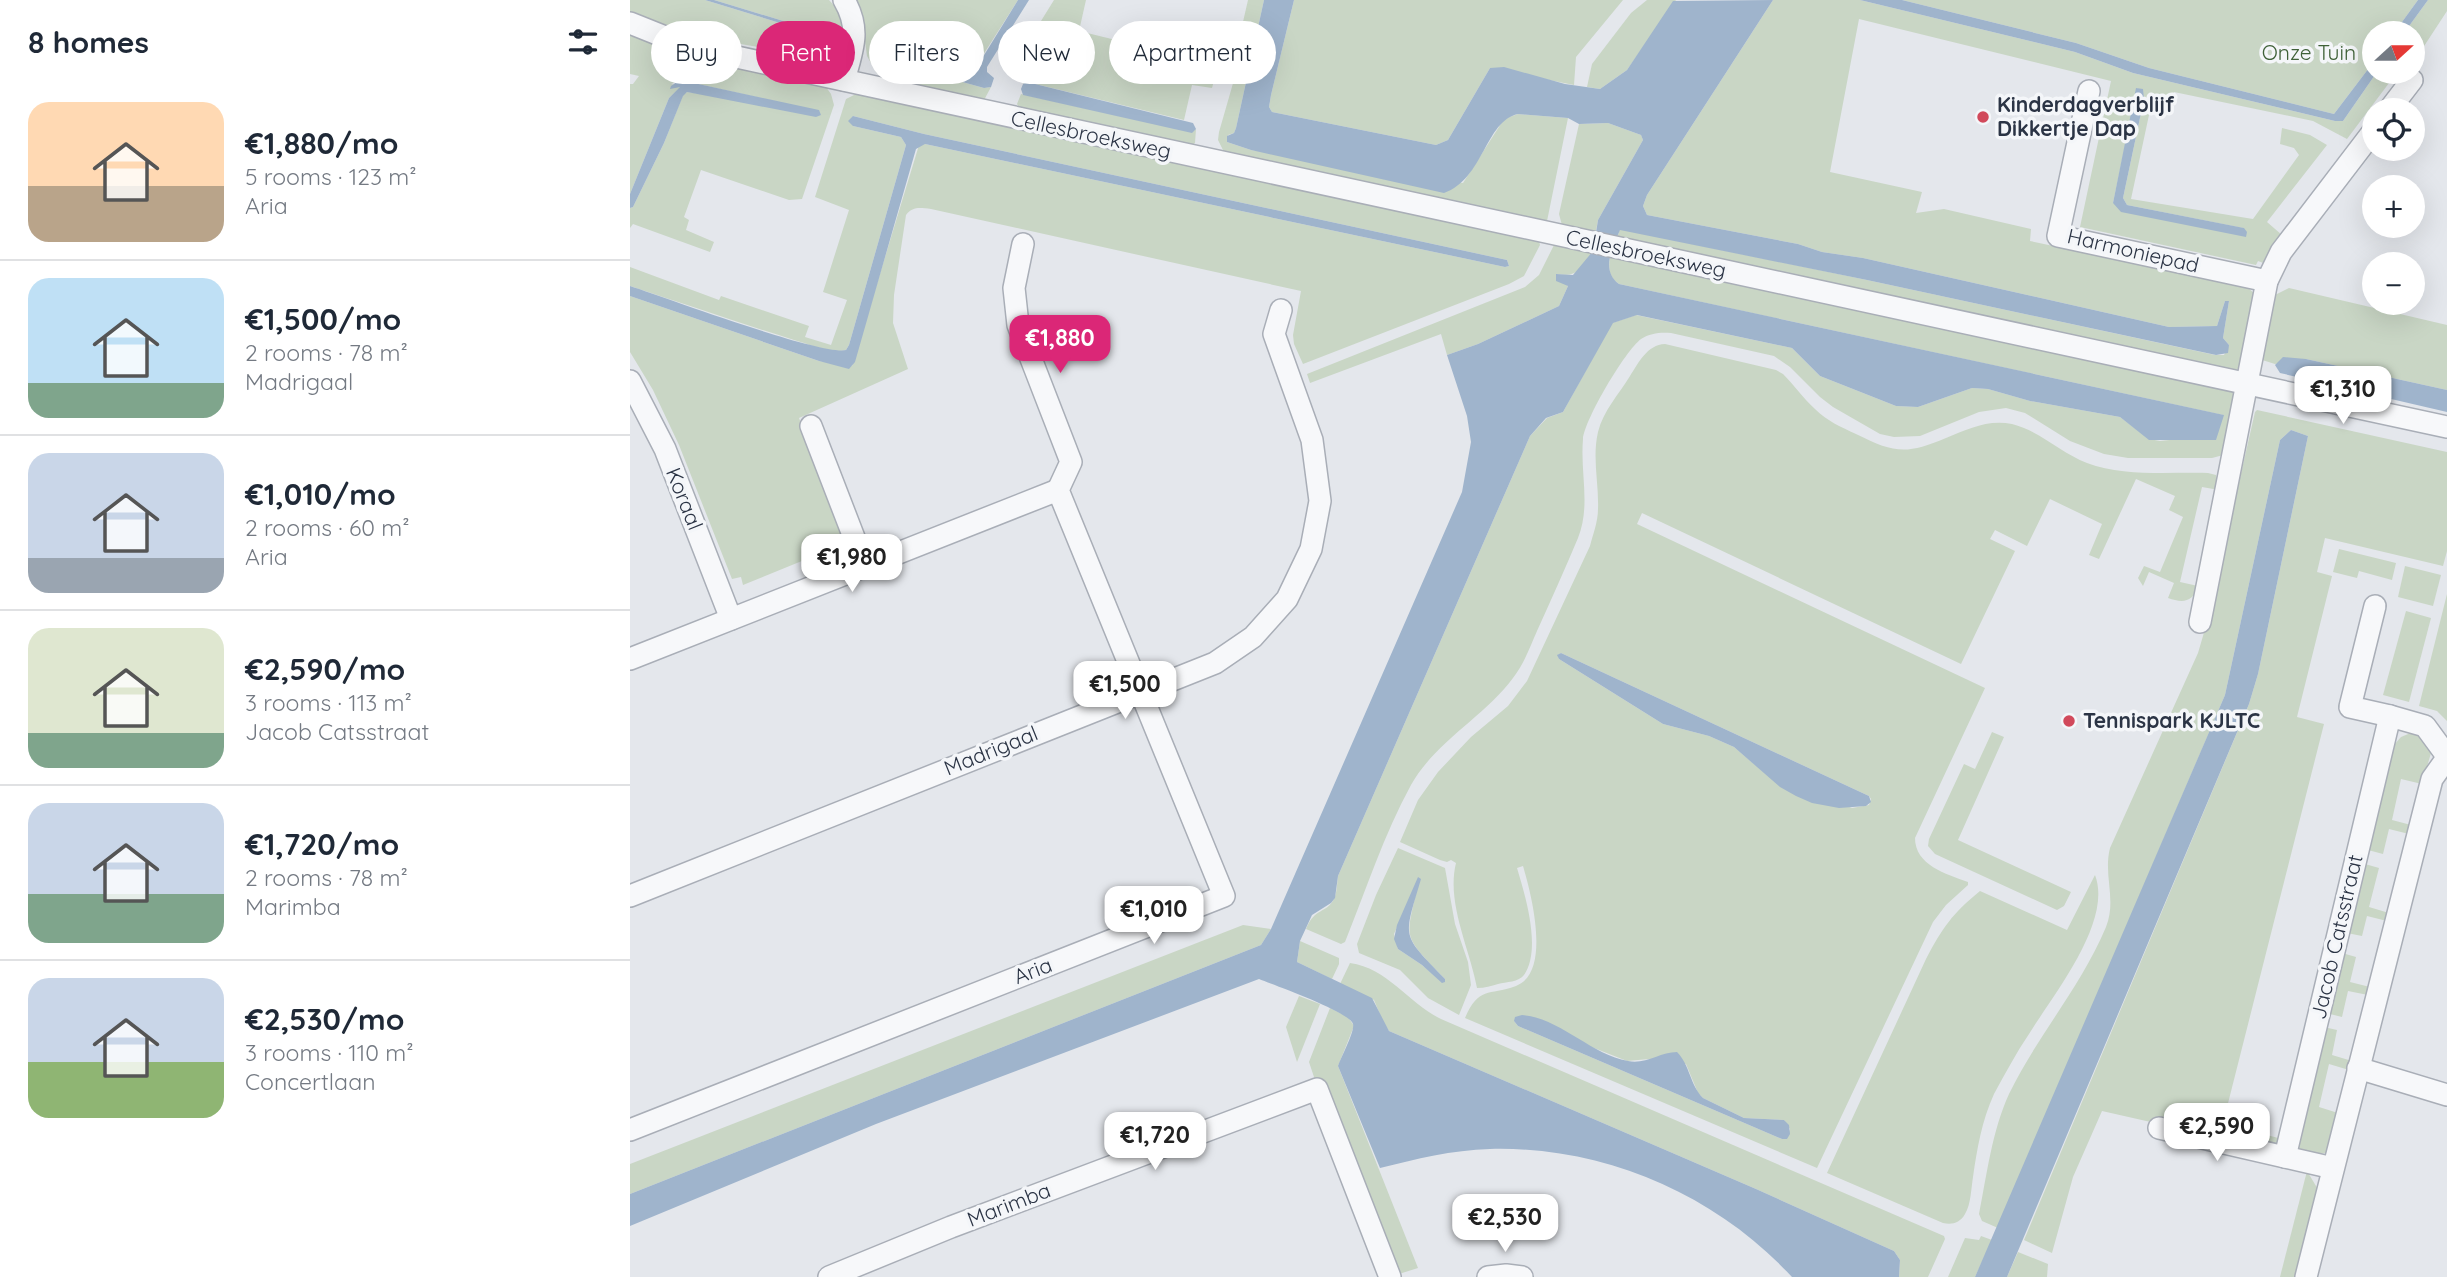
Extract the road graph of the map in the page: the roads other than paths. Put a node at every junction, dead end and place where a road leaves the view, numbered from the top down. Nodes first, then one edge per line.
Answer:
1 (844, 0) edge
2 (853, 21) edge
3 (630, 23) edge
4 (756, 61) edge
5 (855, 82) edge
6 (2409, 84) edge
7 (2090, 91) dead end
8 (2398, 98) edge
9 (2362, 146) edge
10 (1023, 244) dead end
11 (2267, 281) junction
12 (1281, 310) dead end
13 (630, 381) edge
14 (2248, 384) junction
15 (811, 426) dead end
16 (2447, 428) edge
17 (1058, 490) junction
18 (865, 566) junction
19 (2375, 606) dead end
20 (731, 619) junction
21 (2200, 622) dead end
22 (630, 659) edge
23 (1140, 692) junction
24 (2390, 716) junction
25 (2447, 757) edge
26 (630, 896) edge
27 (2358, 1068) junction
28 (2447, 1095) edge
29 (2159, 1128) dead end
30 (630, 1130) edge
31 (2285, 1157) junction
32 (2333, 1168) junction
33 (829, 1277) edge
34 (1390, 1277) edge
35 (1488, 1277) edge
36 (1522, 1277) edge
37 (2306, 1277) edge

1 - 2 street
3 - 4 street, Cellesbroeksweg
5 - 14 street, Cellesbroeksweg
6 - 8 street
7 - 11 street, Harmoniepad
9 - 11 street
10 - 17 street
11 - 14 street
12 - 23 street, Madrigaal
13 - 20 street, Koraal
14 - 16 street, Cellesbroeksweg
14 - 21 street
15 - 18 street
17 - 18 street
17 - 23 street, Aria
18 - 20 street
19 - 24 street
20 - 22 street
23 - 26 street, Madrigaal
23 - 30 street, Aria
24 - 25 street
24 - 31 street, Jacob Catsstraat
25 - 27 street
27 - 28 street
27 - 32 street
29 - 31 street
31 - 32 street
32 - 37 street
33 - 34 street, Marimba
35 - 36 street

